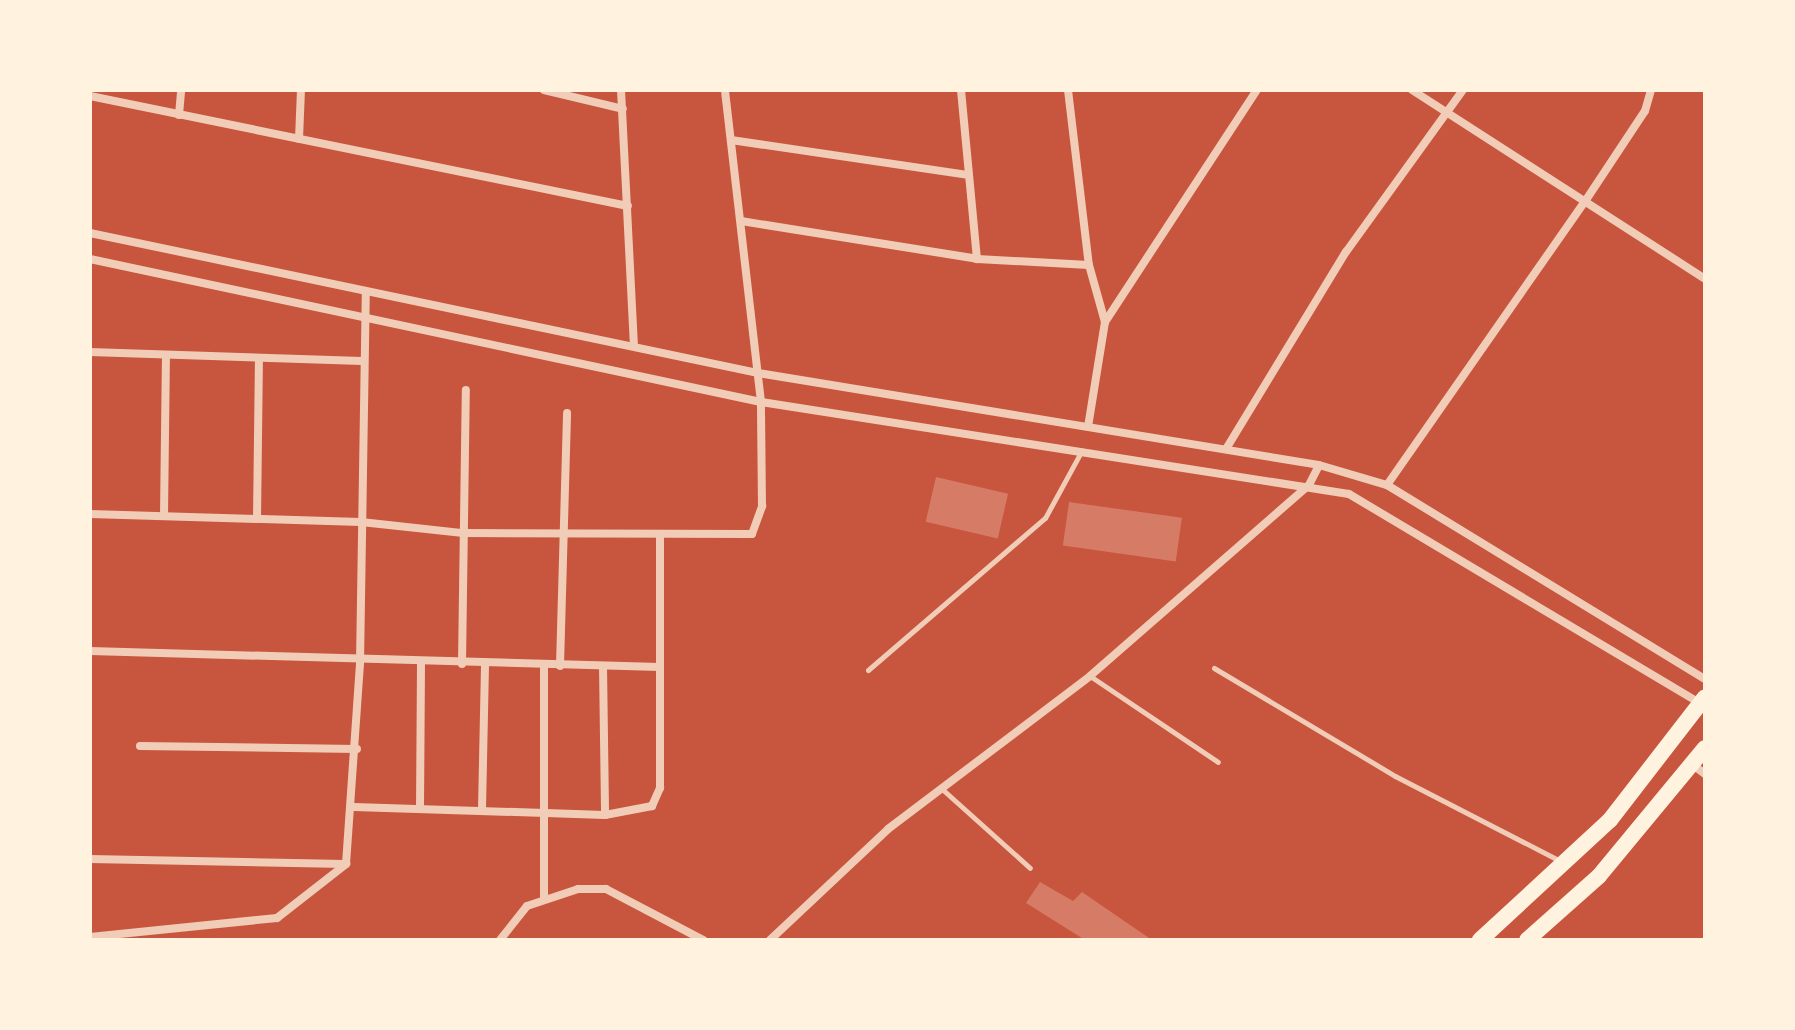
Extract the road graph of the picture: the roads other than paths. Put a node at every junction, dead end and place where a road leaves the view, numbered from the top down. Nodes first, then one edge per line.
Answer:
1 (181, 90) edge
2 (301, 90) edge
3 (544, 90) edge
4 (621, 90) edge
5 (725, 90) edge
6 (961, 90) edge
7 (1068, 90) edge
8 (1257, 90) edge
9 (1412, 90) edge
10 (1463, 90) edge
11 (1651, 90) edge
12 (90, 96) edge
13 (623, 109) junction
14 (1449, 113) junction
15 (179, 115) junction
16 (299, 139) junction
17 (731, 140) junction
18 (967, 175) junction
19 (1584, 203) junction
20 (628, 206) junction
21 (741, 221) junction
22 (90, 233) edge
23 (90, 259) edge
24 (977, 259) junction
25 (1089, 265) junction
26 (1705, 279) edge
27 (366, 293) junction
28 (364, 315) junction
29 (1105, 322) junction
30 (634, 345) junction
31 (90, 352) edge
32 (166, 355) junction
33 (259, 358) junction
34 (362, 361) junction
35 (758, 373) junction
36 (466, 390) dead end
37 (761, 402) junction
38 (567, 413) dead end
39 (1088, 427) junction
40 (1226, 449) junction
41 (1082, 450) junction
42 (1319, 465) junction
43 (1309, 485) junction
44 (1387, 485) junction
45 (90, 514) edge
46 (164, 516) junction
47 (257, 519) junction
48 (361, 522) junction
49 (463, 533) junction
50 (562, 535) junction
51 (660, 538) junction
52 (90, 651) edge
53 (360, 663) junction
54 (421, 664) junction
55 (462, 664) junction
56 (485, 665) junction
57 (544, 665) junction
58 (560, 666) junction
59 (603, 666) junction
60 (660, 667) junction
61 (1214, 668) dead end
62 (868, 670) dead end
63 (1090, 676) junction
64 (1705, 679) edge
65 (1704, 703) edge
66 (140, 746) dead end
67 (1705, 748) edge
68 (357, 749) junction
69 (1218, 762) dead end
70 (1699, 769) edge
71 (941, 788) junction
72 (354, 807) junction
73 (420, 808) junction
74 (482, 809) junction
75 (543, 810) junction
76 (605, 815) junction
77 (90, 859) edge
78 (346, 864) junction
79 (1566, 864) junction
80 (1030, 868) dead end
81 (544, 899) junction
82 (90, 937) edge
83 (500, 940) edge
84 (703, 940) edge
85 (770, 940) edge
86 (1480, 940) edge
87 (1527, 940) edge

1 - 15 street
2 - 16 street
3 - 13 street
4 - 13 street
5 - 17 street
6 - 18 street
7 - 25 street
8 - 29 street
9 - 14 street
10 - 14 street
11 - 19 street
12 - 15 street
13 - 20 street
14 - 19 street
14 - 40 street
15 - 16 street
16 - 20 street
17 - 18 street
17 - 21 street
18 - 24 street
19 - 26 street
19 - 44 street
20 - 30 street
21 - 24 street
21 - 35 street
22 - 27 street
23 - 28 street
24 - 25 street
25 - 29 street
27 - 28 street
27 - 30 street
28 - 34 street
28 - 37 street
29 - 39 street
30 - 35 street
31 - 32 street
32 - 33 street
32 - 46 street
33 - 34 street
33 - 47 street
34 - 48 street
35 - 37 street
35 - 39 street
36 - 49 street
37 - 41 street
37 - 51 street
38 - 50 street
39 - 40 street
40 - 42 street
41 - 43 street
41 - 62 lane
42 - 43 street
42 - 44 street
43 - 63 street
43 - 65 street
44 - 64 street
45 - 46 street
46 - 47 street
47 - 48 street
48 - 49 street
48 - 53 street
49 - 50 street
49 - 55 street
50 - 51 street
50 - 58 street
51 - 60 street
52 - 53 street
53 - 54 street
53 - 68 street
54 - 55 street
54 - 73 street
55 - 56 street
56 - 57 street
56 - 74 street
57 - 58 street
57 - 75 street
58 - 59 street
59 - 60 street
59 - 76 street
60 - 76 street
61 - 79 lane
63 - 69 lane
63 - 71 street
65 - 79 highway
66 - 68 street
67 - 70 highway
68 - 72 street
70 - 87 highway
71 - 80 lane
71 - 85 street
72 - 73 street
72 - 78 street
73 - 74 street
74 - 75 street
75 - 76 street
75 - 81 street
77 - 78 street
78 - 82 street
79 - 86 highway
81 - 83 street
81 - 84 street

